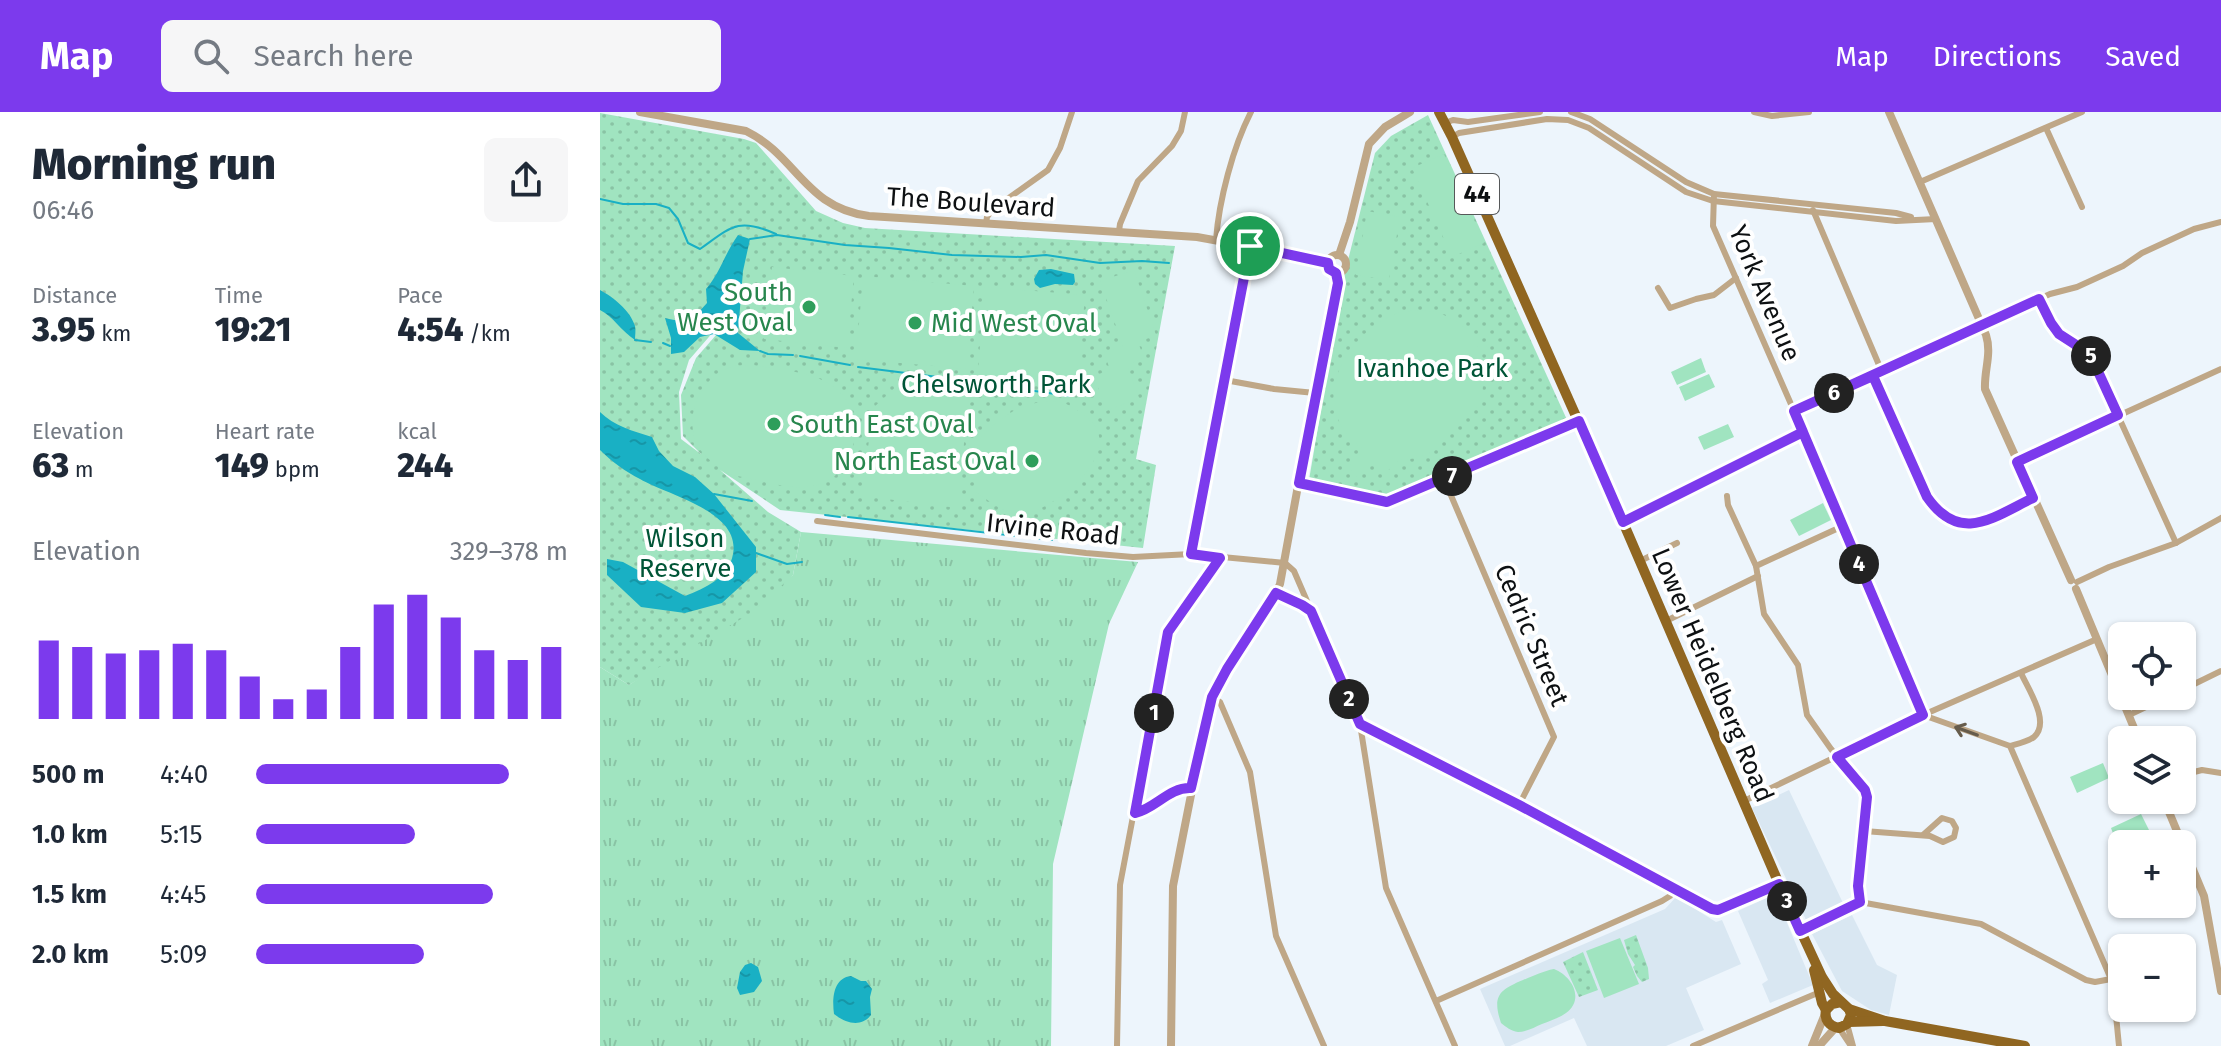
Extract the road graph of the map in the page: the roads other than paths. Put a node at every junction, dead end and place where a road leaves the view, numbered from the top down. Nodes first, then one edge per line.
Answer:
1 (640, 112) edge
2 (1072, 112) edge
3 (1185, 112) edge
4 (1251, 112) edge
5 (1410, 112) edge
6 (1439, 112) edge
7 (1540, 112) edge
8 (1571, 112) edge
9 (1754, 112) edge
10 (1809, 112) edge
11 (1889, 112) edge
12 (2082, 112) edge
13 (1445, 123) junction
14 (2046, 128) junction
15 (1452, 137) junction
16 (1920, 182) junction
17 (1713, 197) junction
18 (2082, 207) dead end
19 (1812, 208) junction
20 (1936, 219) junction
21 (2221, 222) edge
22 (986, 223) junction
23 (1119, 231) junction
24 (1216, 240) junction
25 (1250, 246) junction
26 (1339, 255) junction
27 (1328, 263) junction
28 (1336, 273) junction
29 (1736, 278) junction
30 (1658, 288) dead end
31 (2039, 299) junction
32 (1982, 326) junction
33 (2221, 369) edge
34 (1882, 372) junction
35 (1873, 376) junction
36 (1225, 380) junction
37 (1315, 393) junction
38 (1794, 411) junction
39 (2118, 415) junction
40 (1579, 421) junction
41 (1803, 432) junction
42 (2017, 462) junction
43 (1444, 479) junction
44 (1299, 483) junction
45 (1727, 496) dead end
46 (2033, 498) junction
47 (2221, 518) edge
48 (817, 521) dead end
49 (1623, 522) junction
50 (1843, 526) junction
51 (1677, 543) dead end
52 (2176, 543) junction
53 (1191, 554) junction
54 (1220, 558) junction
55 (1640, 561) junction
56 (1285, 563) junction
57 (1756, 566) junction
58 (1758, 576) junction
59 (2074, 584) junction
60 (1276, 593) junction
61 (1311, 611) junction
62 (1666, 621) junction
63 (2097, 639) junction
64 (2221, 671) edge
65 (2021, 673) junction
66 (2196, 683) edge
67 (1212, 697) junction
68 (2140, 710) edge
69 (1923, 715) junction
70 (2129, 715) junction
71 (1360, 724) junction
72 (2133, 726) edge
73 (2010, 746) junction
74 (1837, 757) junction
75 (2196, 772) edge
76 (2221, 773) edge
77 (1191, 788) junction
78 (1744, 801) junction
79 (1519, 805) junction
80 (1135, 813) junction
81 (2170, 814) edge
82 (1864, 831) junction
83 (1923, 835) junction
84 (1779, 884) junction
85 (1674, 890) junction
86 (1860, 902) junction
87 (1800, 931) junction
88 (1808, 950) junction
89 (2108, 972) edge
90 (2108, 980) edge
91 (2221, 991) edge
92 (1820, 992) junction
93 (1436, 1001) junction
94 (1845, 1006) junction
95 (1826, 1012) junction
96 (1885, 1021) junction
97 (2117, 1022) edge
98 (1843, 1025) junction
99 (1117, 1046) edge
100 (1171, 1046) edge
101 (1324, 1046) edge
102 (1455, 1046) edge
103 (1693, 1046) edge
104 (1812, 1046) edge
105 (1819, 1046) edge
106 (1852, 1046) edge
107 (2025, 1046) edge
108 (2119, 1046) edge

1 - 22 street, The Boulevard
2 - 22 street
3 - 23 street
4 - 24 street
5 - 26 street
6 - 13 main road, Lower Heidelberg Road / 44
7 - 13 street
8 - 17 street
9 - 10 street
11 - 16 street
12 - 14 street
13 - 15 main road, Lower Heidelberg Road / 44
14 - 16 street
14 - 18 street
15 - 17 street
15 - 40 main road, Lower Heidelberg Road / 44
16 - 20 street
17 - 19 street
17 - 29 street, York Avenue
19 - 20 street
19 - 34 street
20 - 32 street
21 - 31 street
22 - 23 street, The Boulevard
23 - 24 street, The Boulevard
24 - 25 street, The Boulevard
25 - 27 street, The Boulevard
25 - 36 street
26 - 27 street
26 - 28 street
27 - 28 street
28 - 37 street
29 - 30 street
29 - 38 street, York Avenue
31 - 32 street
31 - 39 street
32 - 34 street
32 - 42 street
33 - 39 street
34 - 35 street
35 - 38 street
35 - 46 street
36 - 37 street
36 - 53 street
37 - 44 street
38 - 41 street, York Avenue
39 - 42 street
39 - 52 street
40 - 43 street
40 - 49 main road, Lower Heidelberg Road / 44
41 - 49 street
41 - 50 street, York Avenue
42 - 46 street
43 - 44 street
43 - 79 street, Cedric Street
44 - 56 street
45 - 57 street
46 - 59 street
47 - 52 street
48 - 53 street, Irvine Road
49 - 55 main road, Lower Heidelberg Road / 44
50 - 57 street
50 - 69 street, York Avenue
51 - 55 street
52 - 59 street
53 - 54 street, Irvine Road
54 - 56 street, Irvine Road
54 - 80 street
55 - 62 main road, Lower Heidelberg Road / 44
56 - 60 street
56 - 61 street
57 - 58 street
58 - 62 street
58 - 74 street
59 - 63 street
60 - 61 street
60 - 67 street
61 - 71 street
62 - 78 main road, Lower Heidelberg Road / 44
63 - 65 street
63 - 70 street
64 - 66 street
65 - 69 street
65 - 73 street
67 - 77 street
67 - 101 street
68 - 70 street
73 -> 69 street
69 - 74 street
70 - 72 street
71 - 79 street
71 - 93 street
73 - 89 street
74 - 78 street
74 - 82 street
75 - 76 street
77 - 80 street
77 - 100 street
78 - 84 main road, Lower Heidelberg Road / 44
79 - 85 street
80 - 99 street
81 - 91 street
82 - 83 street
82 - 86 street
83 - 83 street
84 - 85 street
84 - 87 main road, Lower Heidelberg Road / 44
85 - 93 street
86 - 87 street
86 - 90 street
87 - 88 main road, Lower Heidelberg Road / 44
88 - 92 main road, Lower Heidelberg Road / 44
88 - 94 main road, Lower Heidelberg Road / 44
92 - 95 main road, Lower Heidelberg Road / 44
92 - 103 street
93 - 102 street
94 - 95 main road
94 - 96 main road
94 - 98 main road
95 - 98 main road, 44
95 - 104 street
96 - 98 main road
96 - 107 main road
97 - 108 street
98 - 105 street
98 - 106 street

